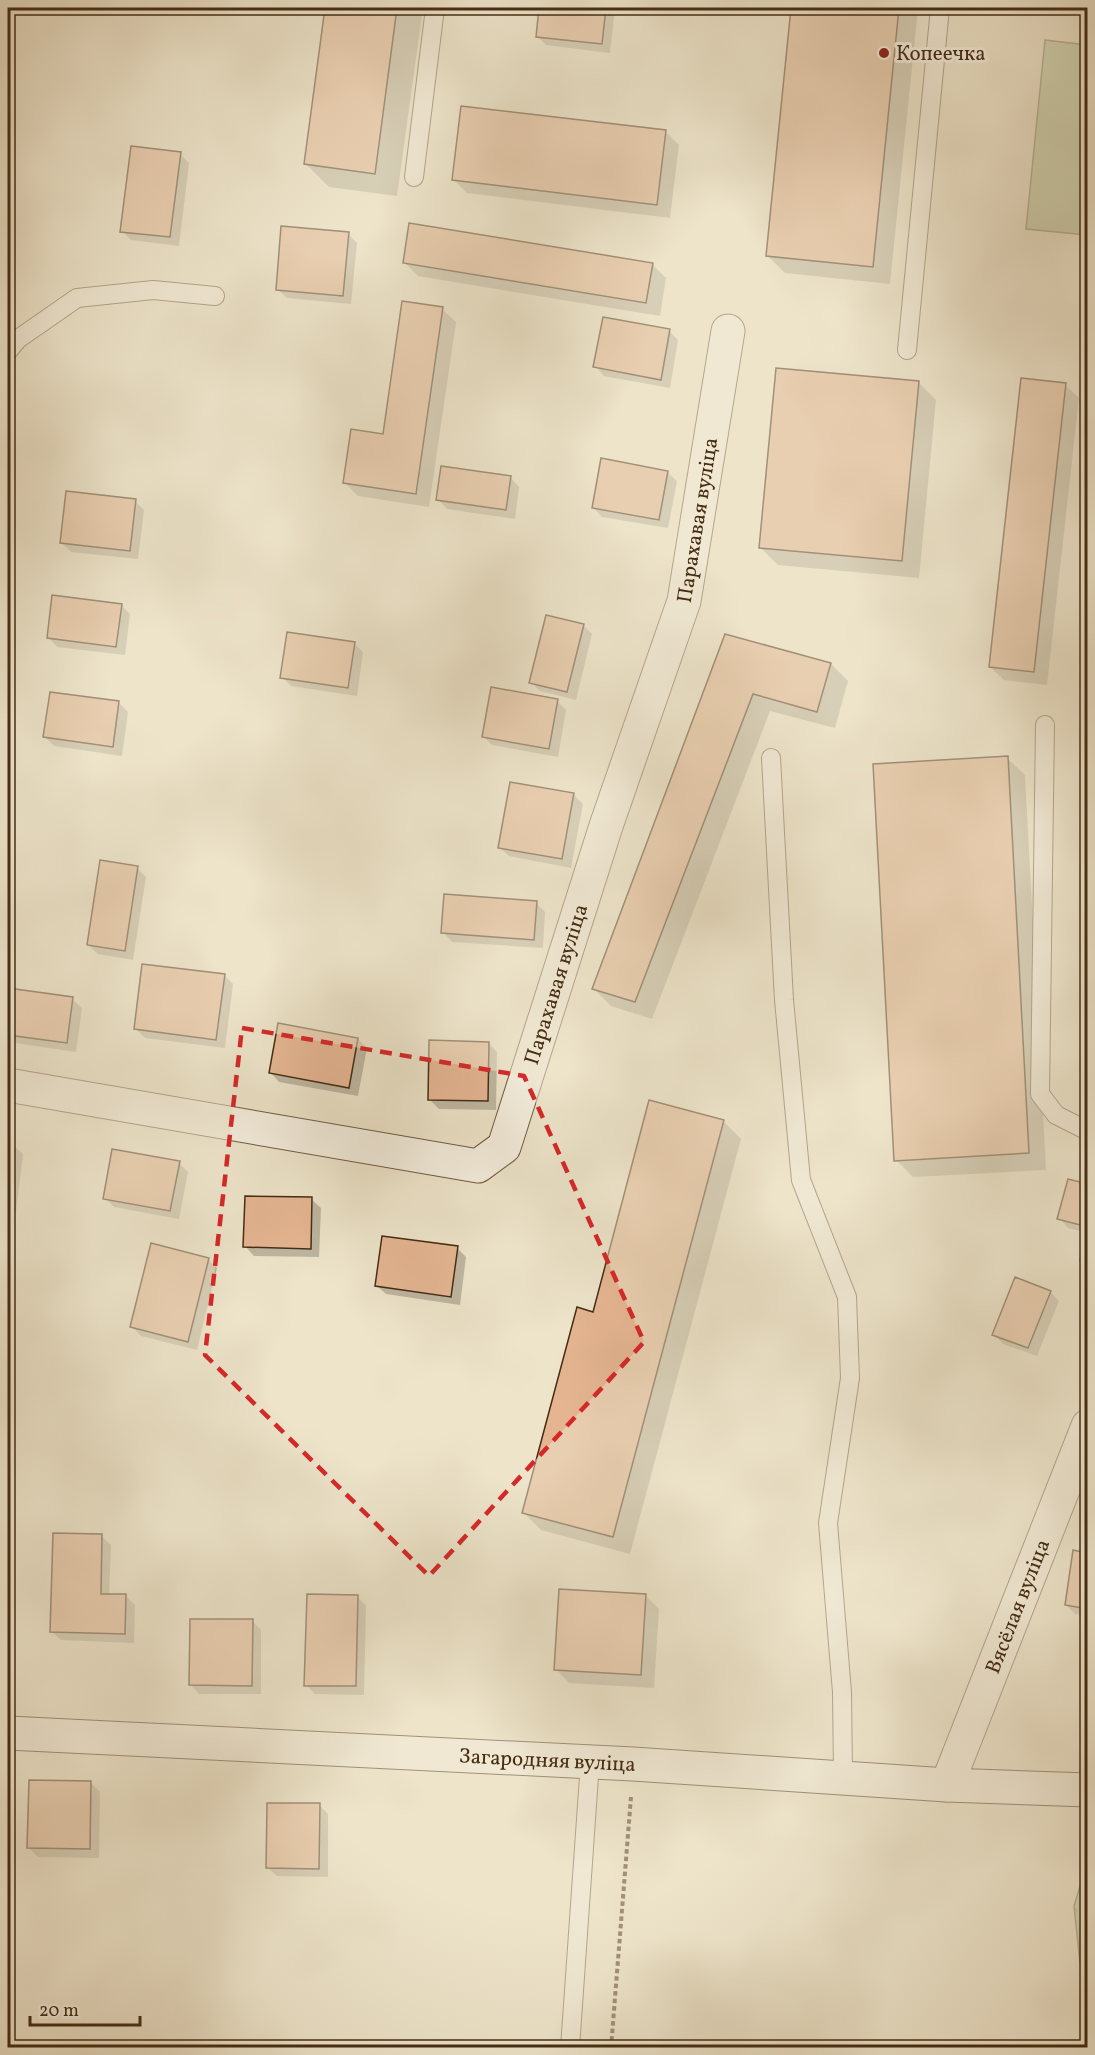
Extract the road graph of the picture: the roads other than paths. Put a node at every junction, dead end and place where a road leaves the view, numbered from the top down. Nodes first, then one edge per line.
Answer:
1 (435, 8) edge
2 (940, 8) edge
3 (414, 177) dead end
4 (215, 296) dead end
5 (728, 331) dead end
6 (907, 350) dead end
7 (8, 351) edge
8 (1046, 725) dead end
9 (771, 758) dead end
10 (8, 1085) edge
11 (1088, 1131) edge
12 (1088, 1426) edge
13 (8, 1733) edge
14 (590, 1762) junction
15 (843, 1776) junction
16 (946, 1785) junction
17 (1088, 1790) edge
18 (570, 2048) edge

1 - 3 lane
2 - 6 lane
4 - 7 lane
5 - 10 street, Парахавая вуліца
8 - 11 lane
9 - 15 lane
12 - 16 street, Вясёлая вуліца
13 - 14 street, Загародняя вуліца
14 - 15 street, Загародняя вуліца
14 - 18 lane
15 - 16 street, Загародняя вуліца
16 - 17 street, Загародняя вуліца

